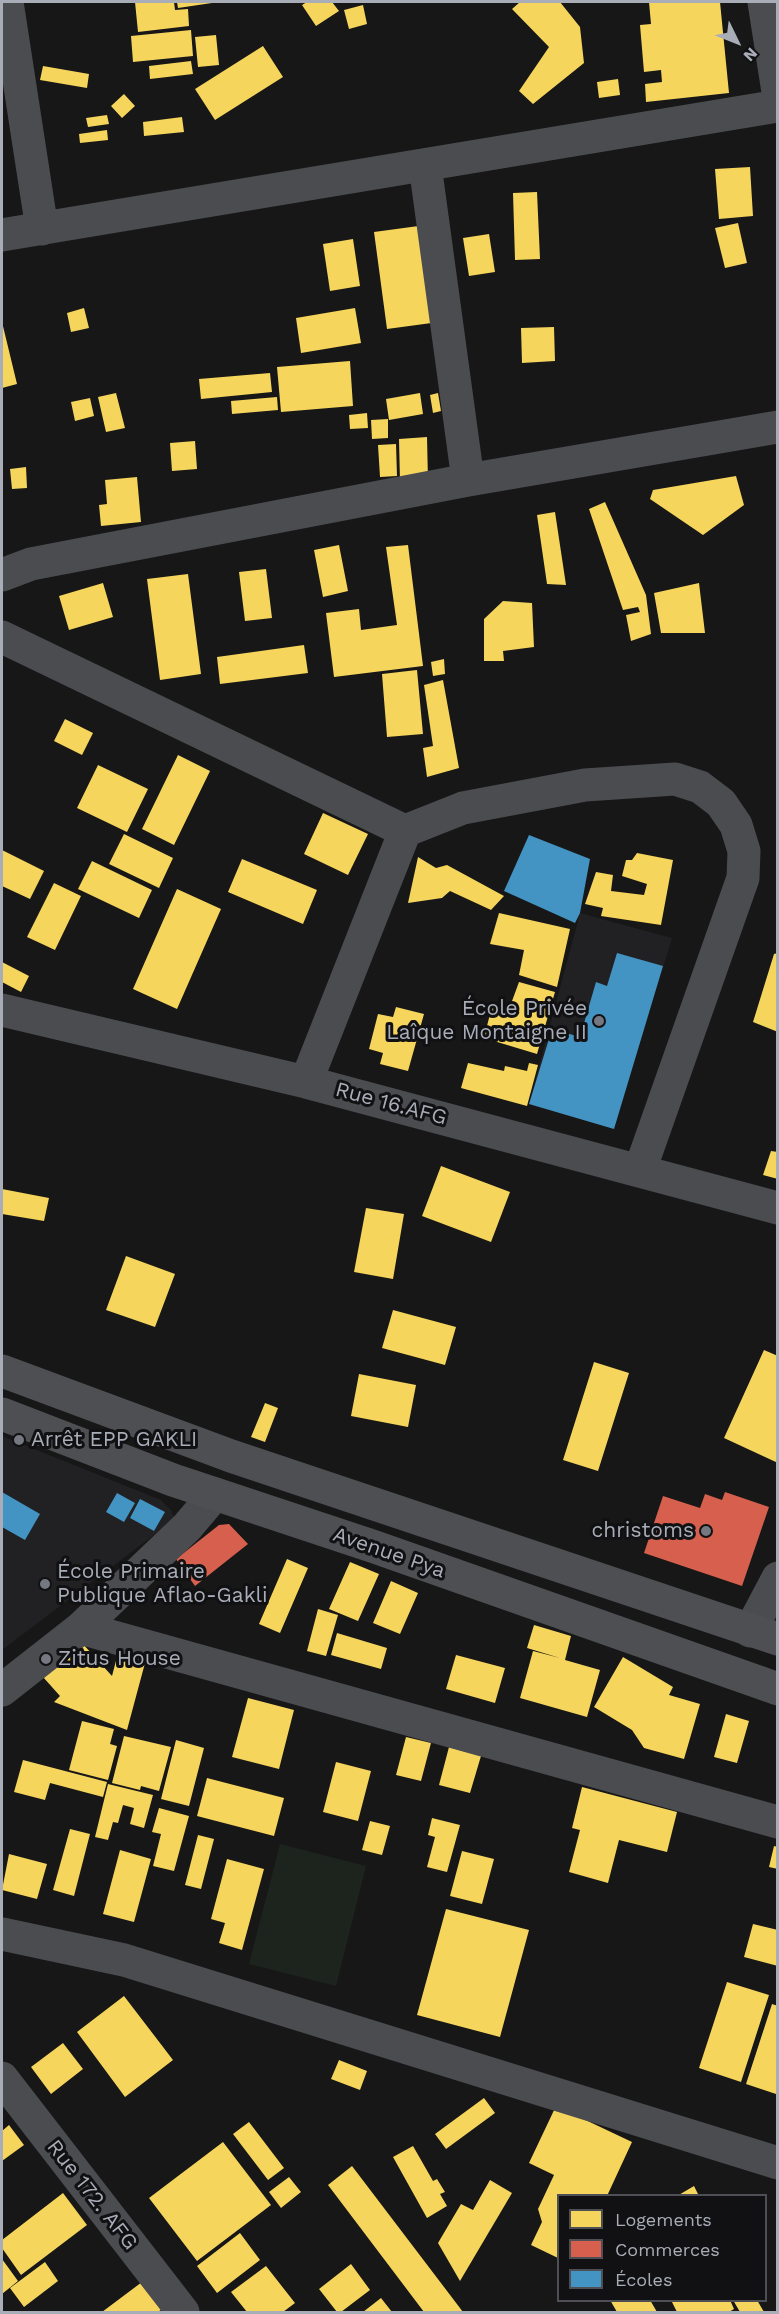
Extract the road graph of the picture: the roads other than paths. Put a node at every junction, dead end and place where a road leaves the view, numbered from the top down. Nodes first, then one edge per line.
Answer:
1 (7, 2) edge
2 (764, 2) edge
3 (777, 92) edge
4 (777, 106) edge
5 (425, 165) junction
6 (42, 229) junction
7 (2, 235) edge
8 (777, 427) edge
9 (468, 480) junction
10 (2, 575) edge
11 (2, 637) edge
12 (405, 831) junction
13 (2, 1011) edge
14 (306, 1082) junction
15 (640, 1170) junction
16 (777, 1208) edge
17 (2, 1371) edge
18 (2, 1414) edge
19 (231, 1456) junction
20 (215, 1494) junction
21 (777, 1578) edge
22 (81, 1628) junction
23 (764, 1635) edge
24 (777, 1689) edge
25 (2, 1690) edge
26 (777, 1822) edge
27 (2, 1934) edge
28 (2, 2078) edge
29 (777, 2163) edge
30 (183, 2313) edge

1 - 6 street
2 - 3 street
4 - 5 street
5 - 6 street
5 - 9 street
6 - 7 street
8 - 9 street
9 - 10 street
11 - 12 street
12 - 14 street
12 - 15 street
13 - 14 street, Rue 16.AFG
14 - 15 street, Rue 16.AFG
15 - 16 street, Rue 16.AFG
17 - 19 main road, Avenue Pya
18 - 20 main road, Avenue Pya
19 - 20 main road
19 - 23 main road, Avenue Pya
20 - 22 street
20 - 24 main road, Avenue Pya
21 - 23 street
22 - 25 street
22 - 26 street
27 - 29 street
28 - 30 street, Rue 172. AFG

